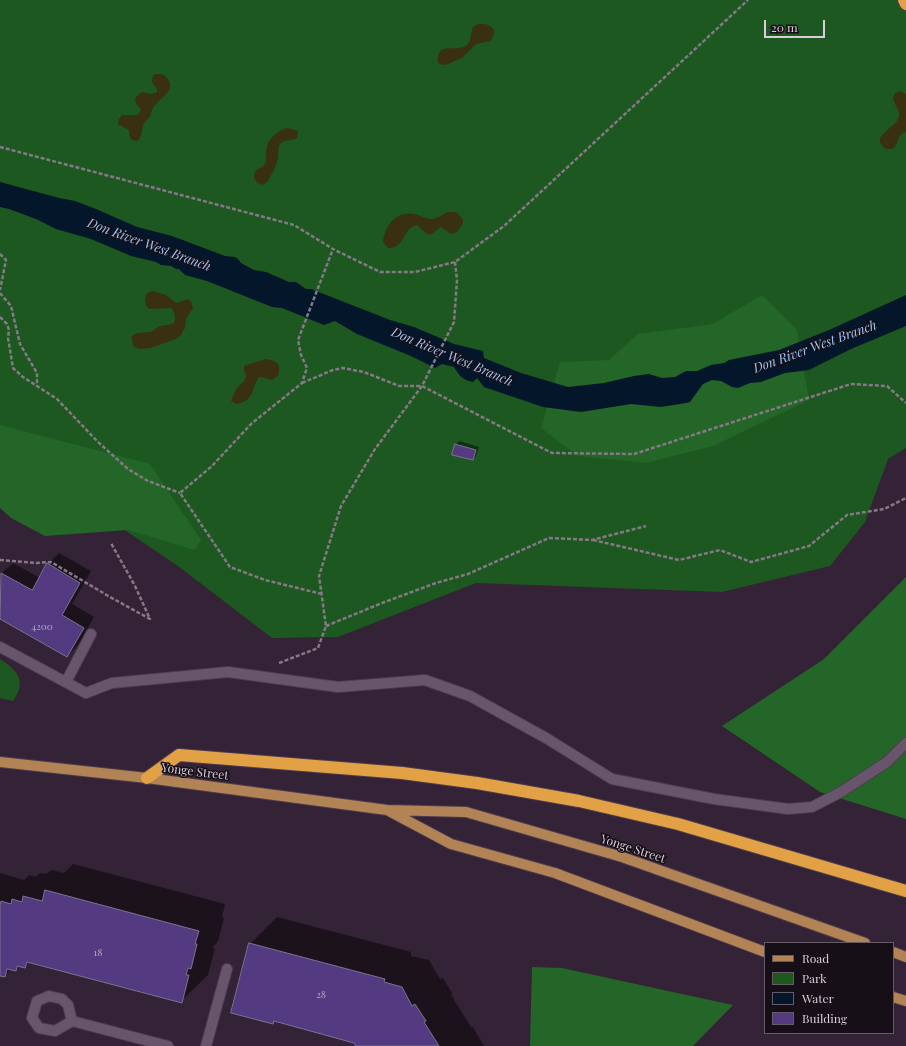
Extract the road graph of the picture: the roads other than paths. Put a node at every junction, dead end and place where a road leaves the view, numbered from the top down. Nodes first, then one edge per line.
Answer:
1 (904, 0) edge
2 (906, 4) edge
3 (91, 634) dead end
4 (0, 647) edge
5 (66, 682) junction
6 (906, 743) edge
7 (0, 762) edge
8 (147, 778) junction
9 (387, 810) junction
10 (906, 891) edge
11 (862, 942) edge
12 (764, 952) edge
13 (894, 952) edge
14 (906, 956) edge
15 (227, 969) dead end
16 (894, 997) edge
17 (906, 1001) edge
18 (72, 1021) dead end
19 (168, 1046) edge
20 (206, 1046) edge

1 - 2 highway
3 - 5 street
4 - 5 street
5 - 6 street
7 - 8 main road, Yonge Street
8 - 9 main road, Yonge Street
8 - 10 highway
9 - 11 main road, Yonge Street
9 - 12 main road, Yonge Street
13 - 14 main road
15 - 20 street
16 - 17 main road
18 - 19 street

